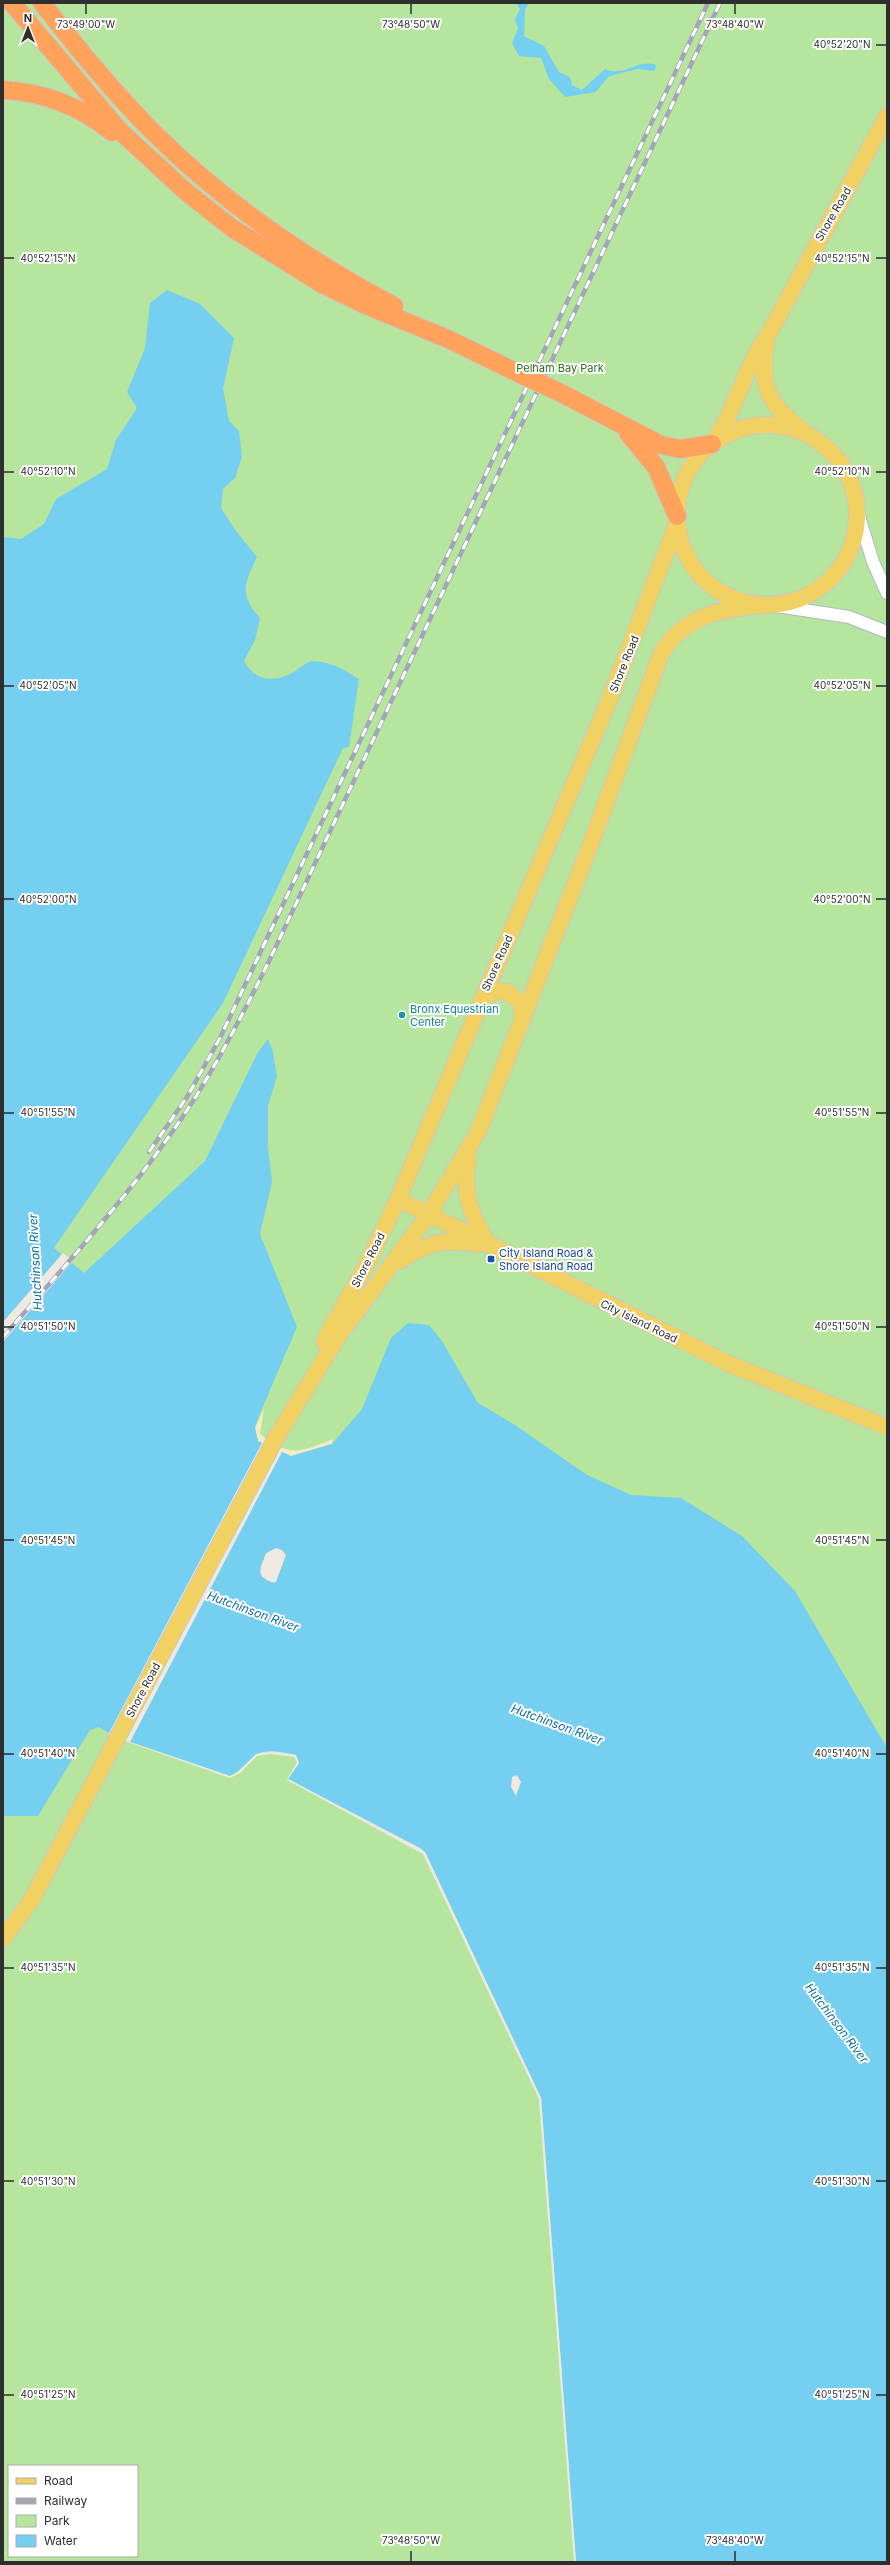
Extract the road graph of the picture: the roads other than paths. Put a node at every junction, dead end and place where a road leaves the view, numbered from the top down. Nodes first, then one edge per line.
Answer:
1 (12, 3) edge
2 (42, 3) edge
3 (3, 90) edge
4 (887, 116) edge
5 (149, 158) junction
6 (768, 334) junction
7 (448, 338) junction
8 (614, 421) junction
9 (815, 439) junction
10 (712, 444) junction
11 (857, 510) junction
12 (677, 520) junction
13 (887, 593) edge
14 (766, 605) junction
15 (887, 632) edge
16 (480, 1002) junction
17 (523, 1020) junction
18 (469, 1148) junction
19 (398, 1199) junction
20 (429, 1214) junction
21 (490, 1246) junction
22 (390, 1267) junction
23 (887, 1427) edge
24 (277, 1436) junction
25 (3, 1939) edge

1 - 5 highway
2 - 7 highway
3 - 5 highway
4 - 6 main road, Shore Road
5 - 7 highway
6 - 9 main road, Shore Road
6 - 10 main road, Shore Road
7 - 8 highway, bridge
8 - 10 highway
8 - 12 highway
9 - 10 main road
9 - 11 main road, Shore Road
10 - 12 main road
11 - 13 street
11 - 14 main road, Shore Road
12 - 14 main road
12 - 16 main road, Shore Road
14 - 15 street
14 - 17 main road, Shore Road
16 - 17 main road
16 - 19 main road, Shore Road
17 - 18 main road, Shore Road
18 - 20 main road, Shore Road
18 - 21 main road
19 - 20 main road, City Island Road
19 - 24 main road, Shore Road
20 - 21 main road, City Island Road
20 - 22 main road, Shore Road
21 - 22 main road
21 - 23 main road, City Island Road
22 - 24 main road, Shore Road
24 - 25 main road, Shore Road

